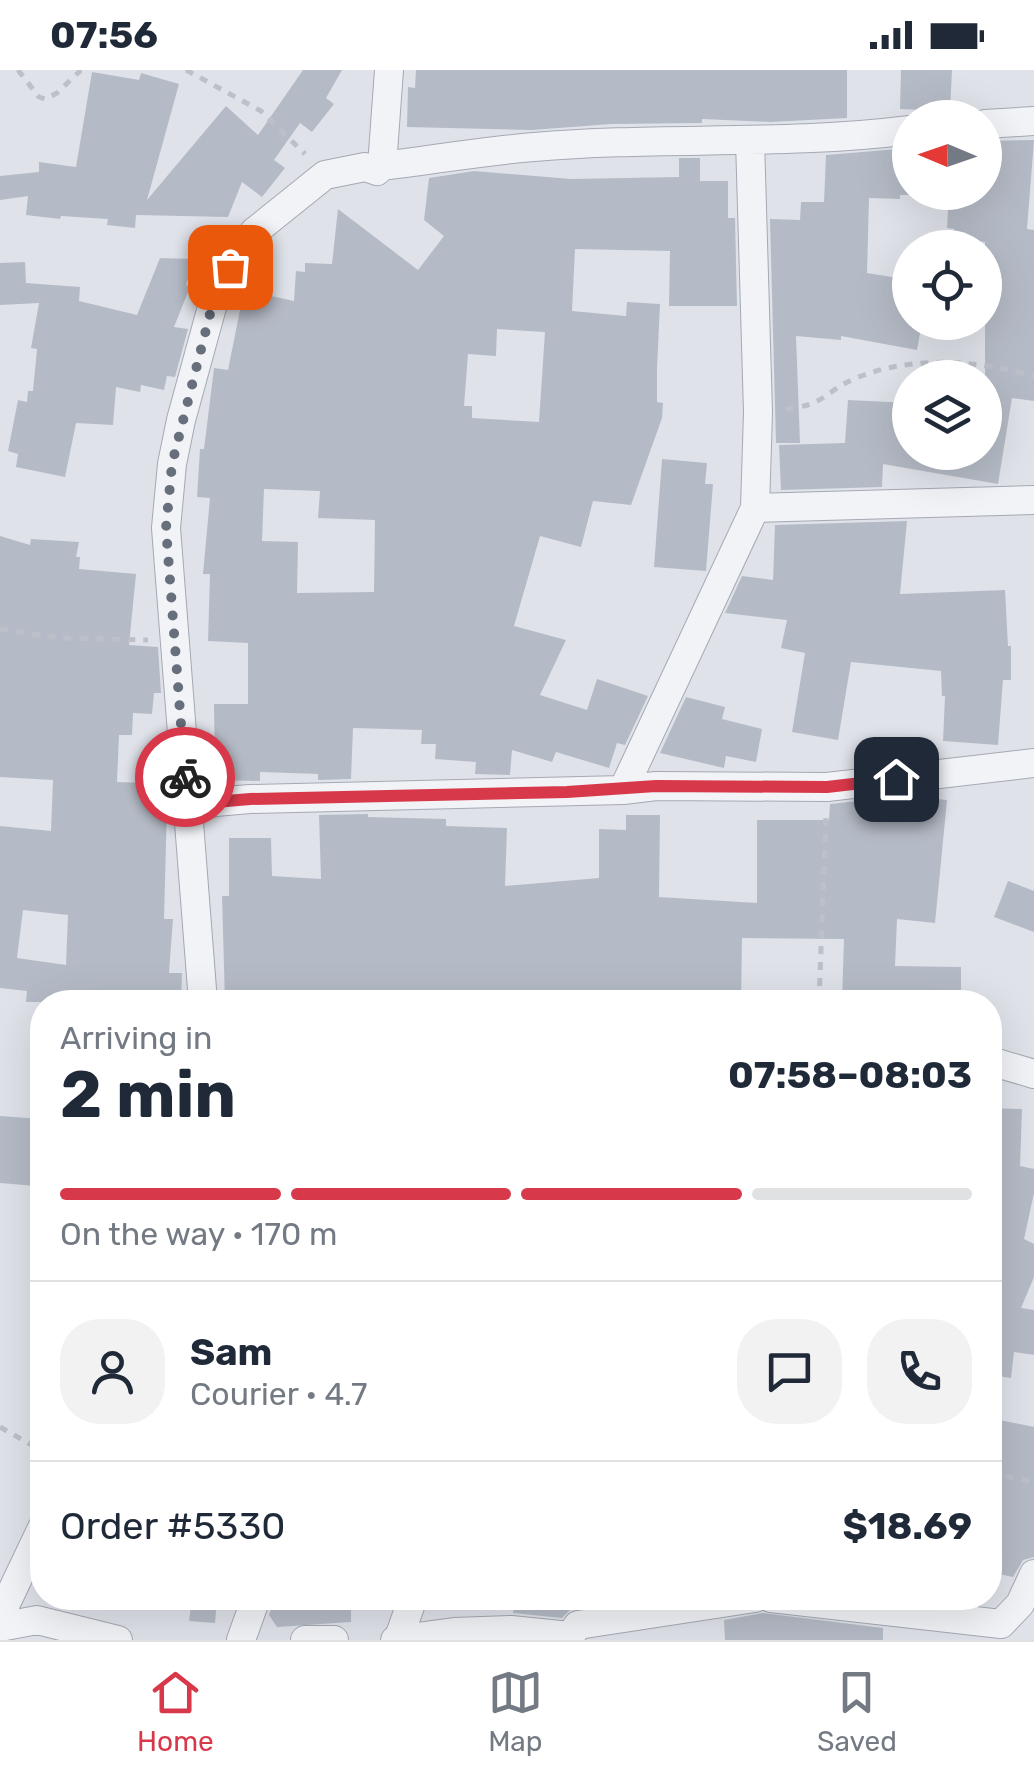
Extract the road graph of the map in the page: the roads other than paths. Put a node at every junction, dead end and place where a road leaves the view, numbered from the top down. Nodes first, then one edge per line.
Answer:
1 (389, 70) edge
2 (1034, 121) edge
3 (1002, 123) edge
4 (892, 132) edge
5 (750, 140) junction
6 (382, 166) junction
7 (1034, 500) edge
8 (754, 508) junction
9 (1034, 764) edge
10 (623, 790) junction
11 (187, 810) junction
12 (202, 990) edge
13 (1002, 1065) edge
14 (1034, 1074) edge
15 (30, 1553) edge
16 (1034, 1574) edge
17 (252, 1610) edge
18 (408, 1610) edge
19 (676, 1610) edge
20 (877, 1610) edge
21 (0, 1616) edge
22 (0, 1626) edge
23 (118, 1640) edge
24 (241, 1640) edge
25 (304, 1640) edge
26 (334, 1640) edge
27 (396, 1640) edge

1 - 6 street
2 - 3 street
4 - 5 street
5 - 6 street
5 - 8 street
6 - 11 street
7 - 8 street
8 - 10 street
9 - 10 street
10 - 11 street
11 - 12 street
13 - 14 street
15 - 21 street
16 - 20 street
17 - 24 street
18 - 27 street
19 - 27 street
22 - 23 street
25 - 26 street

